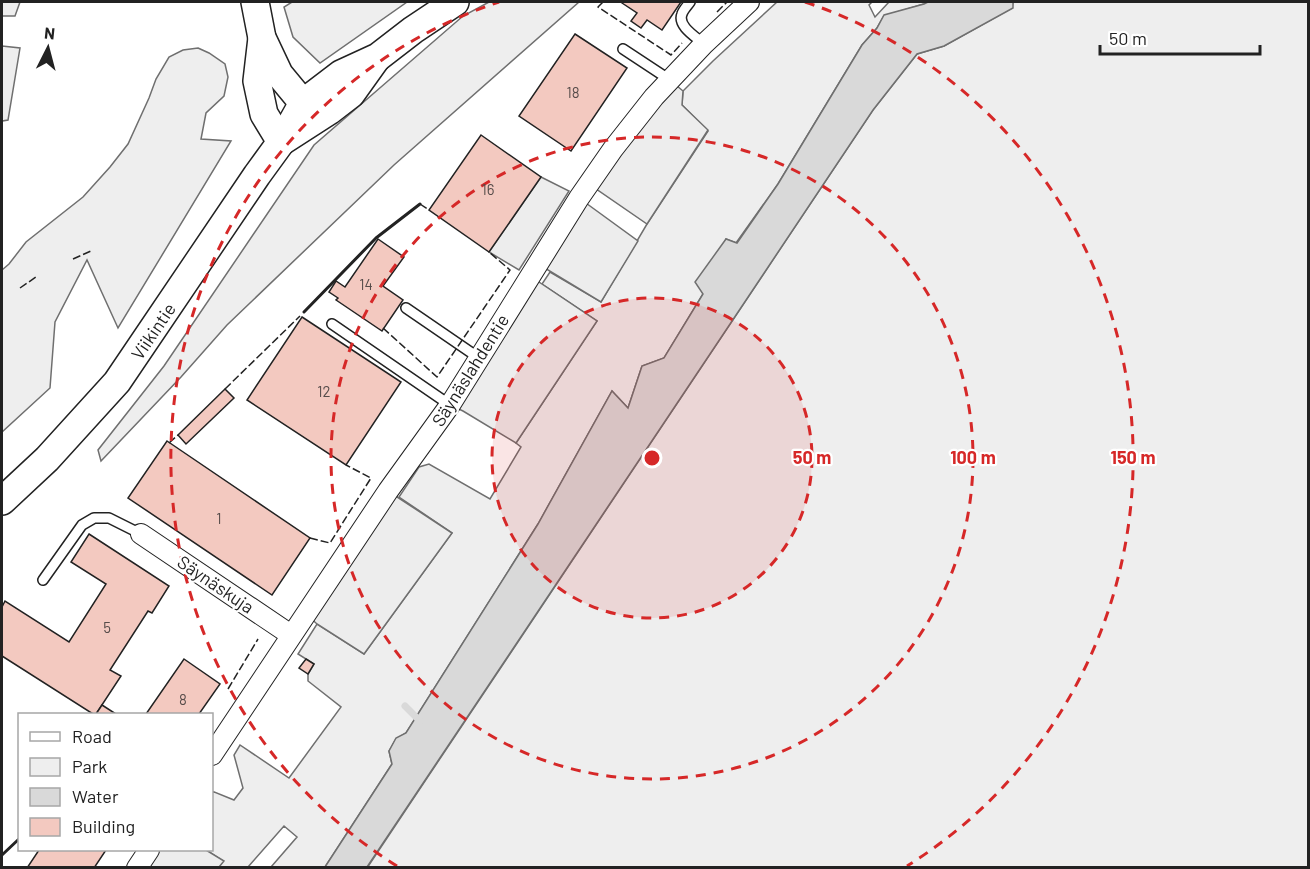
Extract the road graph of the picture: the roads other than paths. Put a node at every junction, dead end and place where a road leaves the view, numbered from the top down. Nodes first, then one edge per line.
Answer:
1 (255, 2) edge
2 (455, 2) edge
3 (690, 2) edge
4 (748, 2) edge
5 (261, 38) junction
6 (704, 44) junction
7 (623, 50) dead end
8 (378, 57) junction
9 (670, 80) junction
10 (303, 103) junction
11 (281, 142) junction
12 (406, 308) dead end
13 (332, 324) dead end
14 (479, 358) junction
15 (450, 405) junction
16 (2, 501) edge
17 (141, 534) joint
18 (43, 580) dead end
19 (291, 635) junction
20 (213, 753) edge
21 (148, 851) edge
22 (137, 867) edge

1 - 5 main road
2 - 8 main road, Viikintie
3 - 6 lane
4 - 6 street, Säynäslahdentie
5 - 10 main road
5 - 11 main road
6 - 9 street, Säynäslahdentie
7 - 9 lane
8 - 10 main road, Viikintie
8 - 11 main road, Viikintie
9 - 14 street, Säynäslahdentie
10 - 11 main road, Viikintie
11 - 16 main road, Viikintie
12 - 14 lane
13 - 15 lane
14 - 15 street, Säynäslahdentie
15 - 19 street, Säynäslahdentie
17 - 18 lane
17 - 19 street, Säynäskuja
19 - 20 street, Säynäslahdentie
21 - 22 street

